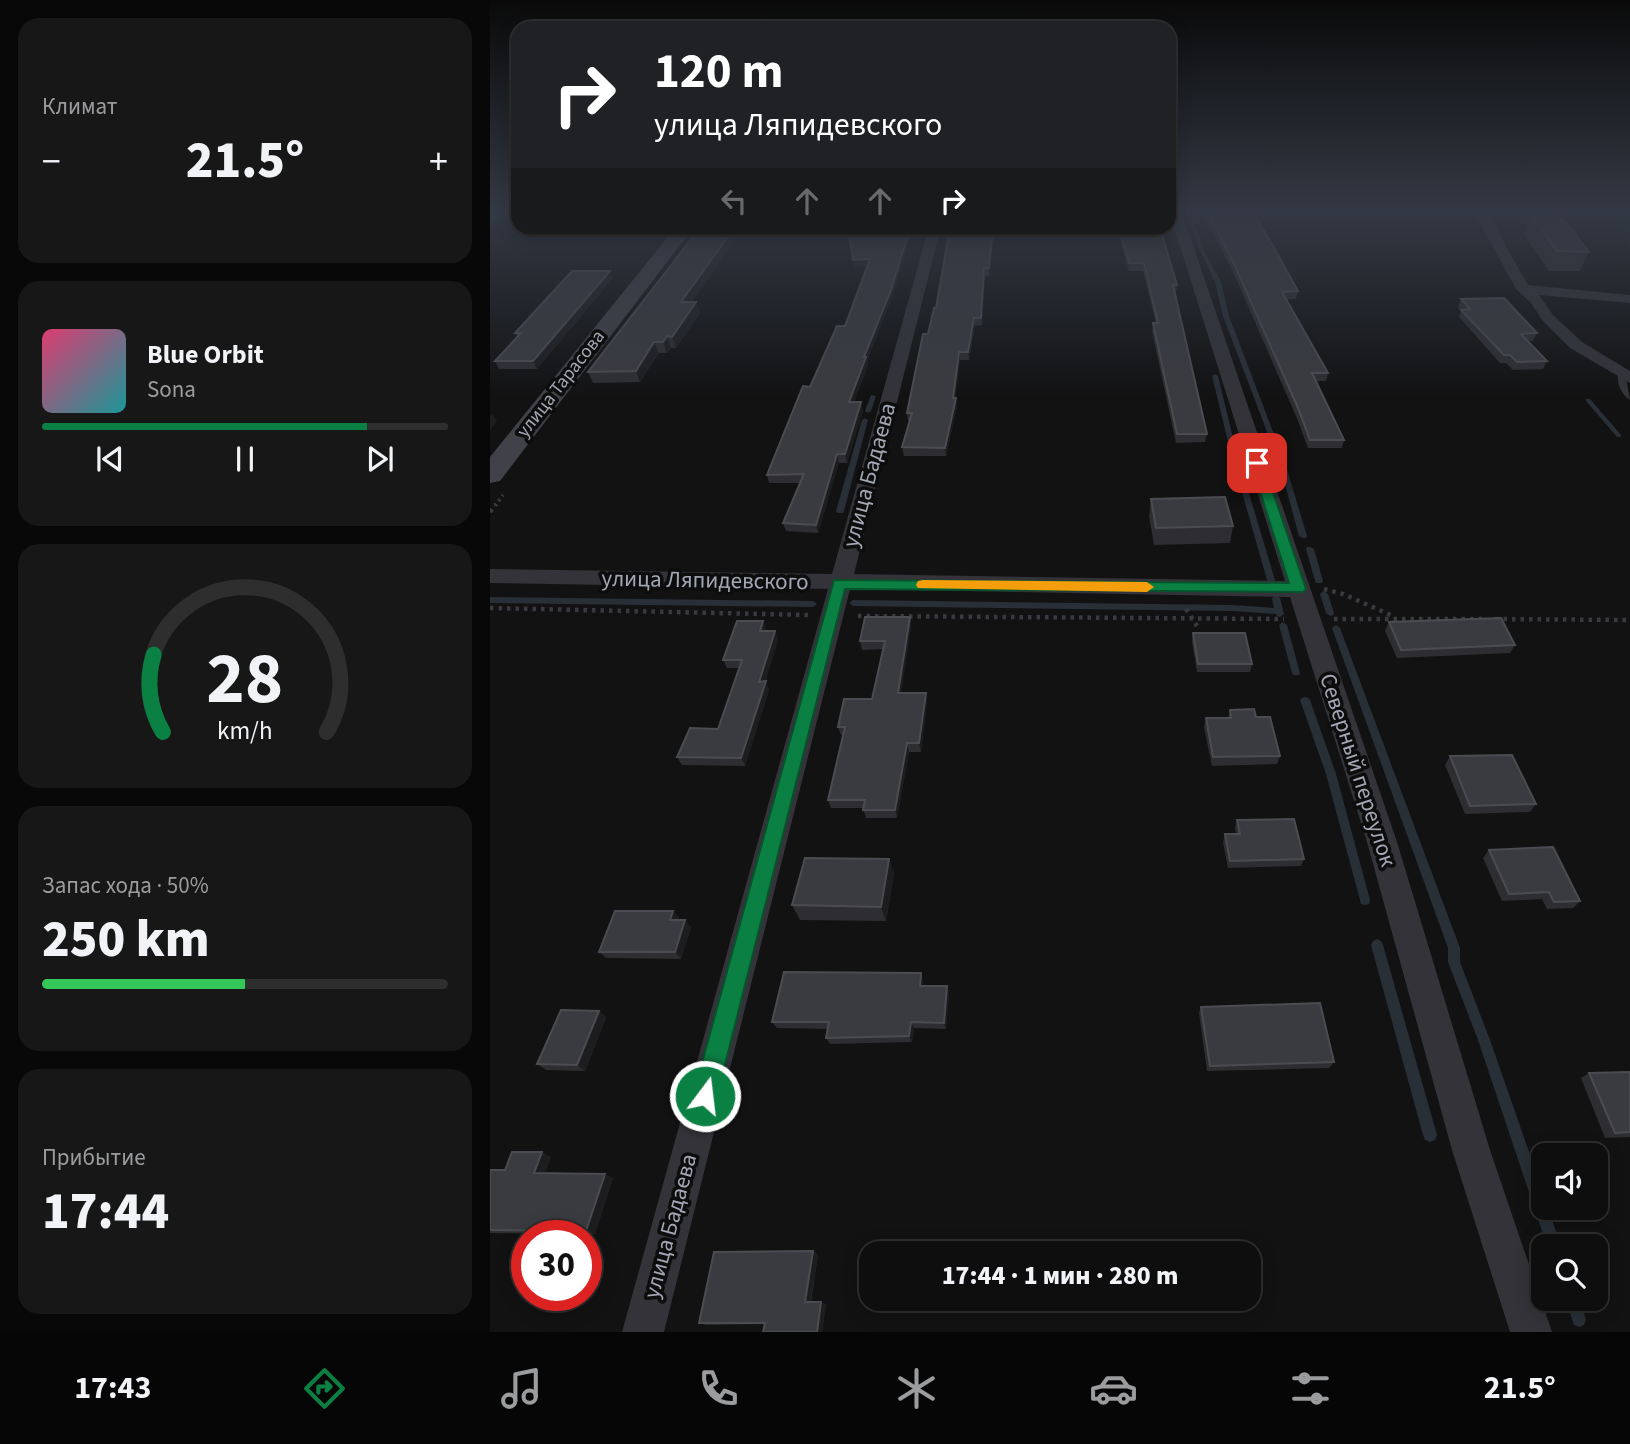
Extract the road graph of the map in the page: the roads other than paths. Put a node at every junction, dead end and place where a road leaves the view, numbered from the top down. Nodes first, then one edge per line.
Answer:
1 (649, 272) edge
2 (923, 272) edge
3 (1195, 272) edge
4 (1514, 272) edge
5 (1523, 289) junction
6 (1630, 299) edge
7 (1625, 375) edge
8 (1630, 397) edge
9 (490, 475) edge
10 (490, 576) edge
11 (839, 584) junction
12 (1298, 589) junction
13 (643, 1332) edge
14 (1531, 1332) edge

1 - 9 street, улица Тарасова
2 - 11 street, улица Бадаева
3 - 12 street, Северный переулок
4 - 5 street
5 - 6 street
5 - 7 street
7 - 8 lane
10 - 11 street, улица Ляпидевского
11 - 12 street, улица Ляпидевского
11 - 13 street, улица Бадаева
12 - 14 street, Северный переулок

